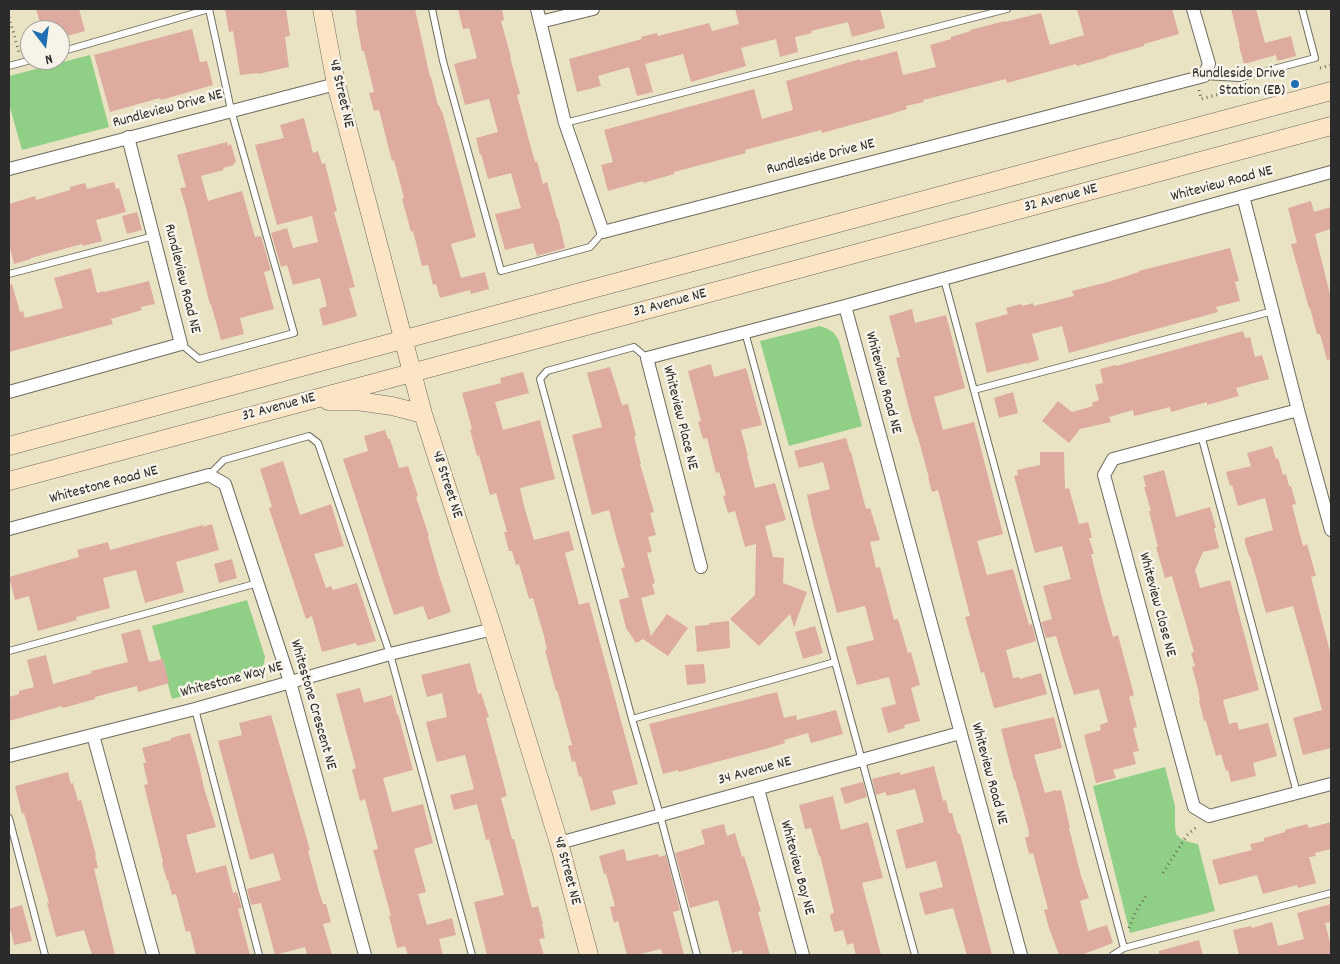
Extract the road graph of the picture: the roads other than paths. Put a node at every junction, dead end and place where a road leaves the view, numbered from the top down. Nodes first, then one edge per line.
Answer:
1 (209, 9) edge
2 (322, 9) edge
3 (432, 9) edge
4 (537, 9) edge
5 (593, 9) edge
6 (1007, 9) edge
7 (1193, 9) edge
8 (1302, 9) edge
9 (540, 22) junction
10 (70, 49) edge
11 (1204, 76) junction
12 (336, 84) junction
13 (1331, 91) edge
14 (231, 110) junction
15 (565, 123) junction
16 (1331, 126) edge
17 (128, 137) junction
18 (9, 169) edge
19 (1331, 172) edge
20 (1243, 196) junction
21 (603, 232) junction
22 (154, 236) junction
23 (9, 274) edge
24 (944, 278) junction
25 (844, 306) junction
26 (1273, 312) junction
27 (745, 331) junction
28 (403, 340) junction
29 (181, 344) junction
30 (647, 358) junction
31 (413, 372) junction
32 (974, 390) junction
33 (9, 392) edge
34 (305, 402) junction
35 (1298, 410) junction
36 (423, 414) junction
37 (1201, 435) junction
38 (9, 446) edge
39 (209, 475) junction
40 (9, 481) edge
41 (9, 529) edge
42 (1331, 530) edge
43 (701, 567) dead end
44 (258, 583) junction
45 (493, 629) junction
46 (9, 651) edge
47 (390, 654) junction
48 (835, 662) junction
49 (290, 682) junction
50 (195, 708) junction
51 (632, 719) junction
52 (960, 733) junction
53 (93, 735) junction
54 (9, 756) edge
55 (861, 760) junction
56 (1331, 784) edge
57 (758, 789) junction
58 (1297, 793) junction
59 (660, 815) junction
60 (9, 818) edge
61 (559, 843) junction
62 (1331, 893) edge
63 (1124, 948) junction
64 (45, 955) edge
65 (153, 955) edge
66 (259, 955) edge
67 (365, 955) edge
68 (472, 955) edge
69 (589, 955) edge
70 (697, 955) edge
71 (803, 955) edge
72 (915, 955) edge
73 (1021, 955) edge
74 (1113, 955) edge

1 - 10 lane
1 - 14 lane
2 - 12 main road, 48 Street NE
3 - 21 lane
4 - 9 street
5 - 9 street
6 - 15 lane
7 - 11 street
8 - 11 lane
9 - 15 street
11 - 21 street, Rundleside Drive NE
12 - 14 street, Rundleview Drive NE
12 - 28 main road, 48 Street NE
13 - 28 main road
14 - 17 street, Rundleview Drive NE
14 - 29 lane
15 - 21 street
16 - 31 main road, 32 Avenue NE
17 - 18 street, Rundleview Drive NE
17 - 22 street, Rundleview Road NE
19 - 20 street, Whiteview Road NE
20 - 24 street, Whiteview Road NE
20 - 26 street
22 - 23 lane
22 - 29 street, Rundleview Road NE
24 - 25 street, Whiteview Road NE
24 - 32 lane
25 - 27 street, Whiteview Place NE
25 - 52 street, Whiteview Road NE
26 - 32 lane
26 - 35 street
27 - 30 street, Whiteview Place NE
27 - 48 lane
28 - 31 main road, 48 Street NE
28 - 38 main road
29 - 33 street, Rundleview Road NE
30 - 43 street, Whiteview Place NE
30 - 51 lane
31 - 34 main road, 32 Avenue NE
31 - 36 main road, 48 Street NE
32 - 63 lane
34 - 36 main road
34 - 40 main road, 32 Avenue NE
35 - 37 street, Whiteview Close NE
35 - 42 street
36 - 45 main road, 48 Street NE
37 - 58 lane
37 - 58 street, Whiteview Close NE
39 - 41 street, Whitestone Road NE
39 - 44 street, Whitestone Crescent NE
39 - 47 lane
44 - 46 lane
44 - 49 street, Whitestone Crescent NE
45 - 47 street, Whitestone Way NE
45 - 61 main road, 48 Street NE
47 - 49 street, Whitestone Way NE
47 - 68 lane
48 - 51 lane
48 - 55 lane
49 - 50 street, Whitestone Way NE
49 - 67 street, Whitestone Crescent NE
50 - 53 street, Whitestone Way NE
50 - 66 lane
51 - 59 lane
52 - 55 street, 34 Avenue NE
52 - 73 street, Whiteview Road NE
53 - 54 street, Whitestone Way NE
53 - 65 street
55 - 57 street, 34 Avenue NE
55 - 72 lane
56 - 58 street
57 - 59 street, 34 Avenue NE
57 - 71 street, Whiteview Bay NE
59 - 61 street, 34 Avenue NE
59 - 70 lane
60 - 64 lane
61 - 69 main road, 48 Street NE
62 - 63 lane
63 - 74 lane

